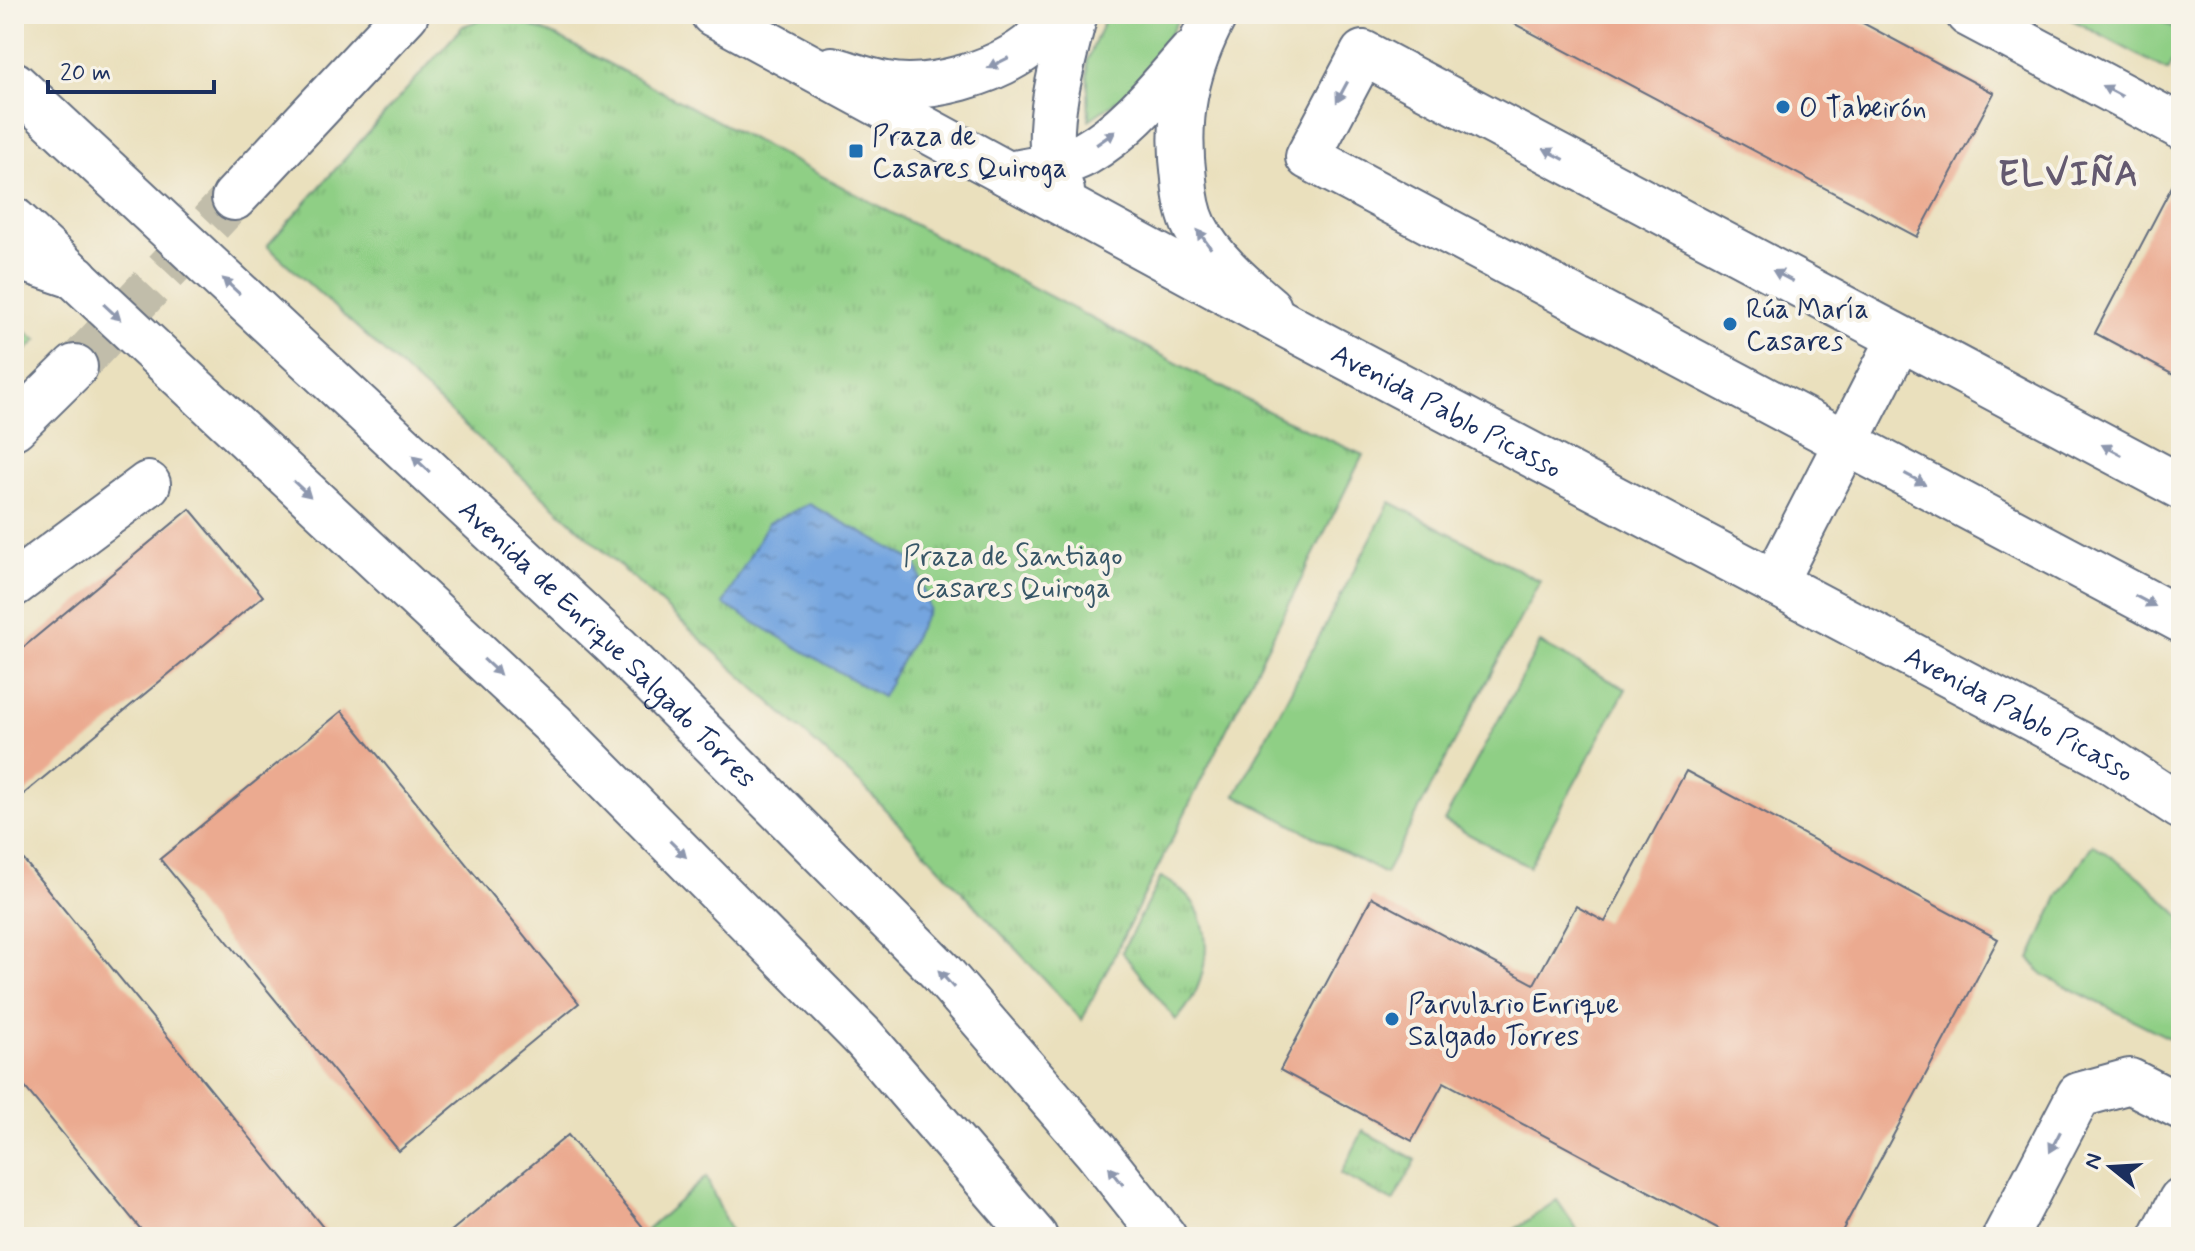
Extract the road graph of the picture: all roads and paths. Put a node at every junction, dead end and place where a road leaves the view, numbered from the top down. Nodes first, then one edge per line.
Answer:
1 (368, 14) edge
2 (406, 14) edge
3 (713, 14) edge
4 (1057, 14) edge
5 (1075, 14) edge
6 (1968, 14) edge
7 (1207, 29) edge
8 (794, 58) junction
9 (358, 65) junction
10 (14, 84) edge
11 (2181, 127) edge
12 (1053, 166) junction
13 (1008, 174) junction
14 (234, 198) tunnel mouth
15 (1069, 209) junction
16 (14, 220) edge
17 (14, 256) edge
18 (76, 277) junction
19 (1299, 332) junction
20 (1900, 338) junction
21 (75, 367) tunnel mouth
22 (14, 427) edge
23 (1846, 443) junction
24 (148, 484) dead end
25 (2181, 487) edge
26 (1774, 583) junction
27 (14, 584) edge
28 (2181, 620) edge
29 (2181, 807) edge
30 (2181, 1107) edge
31 (2181, 1200) edge
32 (1035, 1237) edge
33 (1164, 1237) edge
34 (2005, 1237) edge
35 (2162, 1237) edge

1 - 9 street
2 - 9 street
3 - 8 street, Avenida Pablo Picasso
4 -> 8 street
5 - 12 street
11 -> 6 street
12 -> 7 street
19 -> 7 street
8 - 13 street, Avenida Pablo Picasso
9 - 14 street
33 -> 10 street, Avenida de Enrique Salgado Torres
12 - 13 street
12 - 15 street
13 - 15 street, Avenida Pablo Picasso
15 - 19 street, Avenida Pablo Picasso
16 - 18 street
17 - 18 street
18 -> 32 street
19 - 26 street, Avenida Pablo Picasso
20 - 23 street
20 -> 23 street
25 -> 20 street
21 - 22 street
23 - 26 street
23 -> 28 street
24 - 27 street
26 - 29 street, Avenida Pablo Picasso
30 -> 34 street
31 - 35 street

